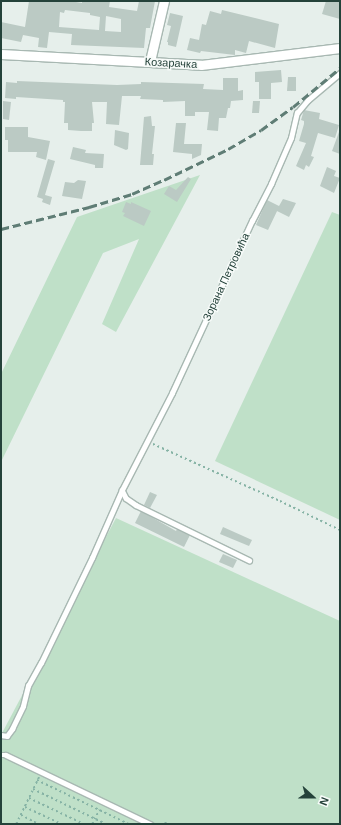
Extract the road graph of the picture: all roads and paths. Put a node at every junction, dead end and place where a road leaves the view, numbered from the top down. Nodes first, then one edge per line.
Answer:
1 (164, 1) edge
2 (340, 48) edge
3 (1, 54) edge
4 (150, 61) junction
5 (340, 73) edge
6 (147, 442) junction
7 (122, 490) junction
8 (340, 530) edge
9 (249, 560) dead end
10 (1, 734) edge
11 (1, 755) edge
12 (42, 772) junction
13 (37, 780) junction
14 (33, 789) junction
15 (29, 798) junction
16 (103, 801) junction
17 (25, 807) junction
18 (99, 810) junction
19 (21, 815) junction
20 (94, 818) junction
21 (166, 820) dead end
22 (16, 824) edge
23 (39, 824) edge
24 (61, 824) edge
25 (84, 824) edge
26 (92, 824) edge
27 (106, 824) edge
28 (129, 824) edge
29 (150, 824) edge
30 (165, 824) edge

1 - 4 street
2 - 4 street, Козарачка
3 - 4 street, Козарачка
5 - 6 lane, Зорана Петровића
6 - 7 lane, Зорана Петровића
6 - 8 path
7 - 9 lane
7 - 10 lane, Зорана Петровића
11 - 12 lane
12 - 13 path
12 - 16 lane
13 - 14 path
13 - 18 path
14 - 15 path
14 - 20 path
15 - 17 path
15 - 25 path
16 - 18 path
16 - 29 lane
17 - 19 path
17 - 24 path
18 - 20 path
18 - 28 path
19 - 22 path
19 - 23 path
20 - 26 path
20 - 27 path
21 - 30 path

